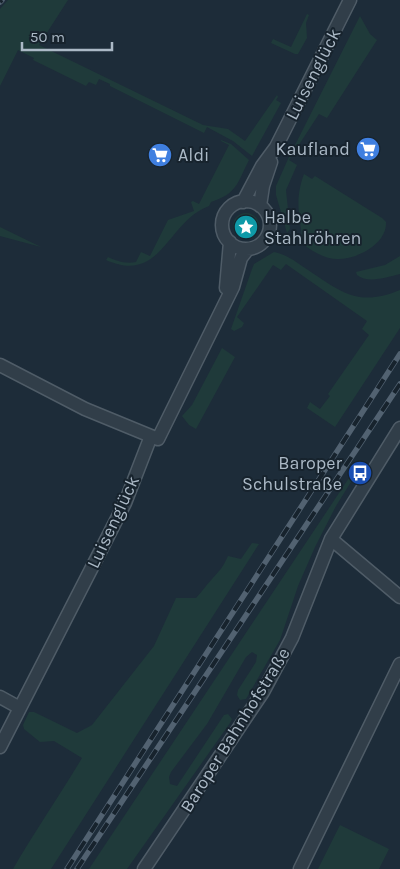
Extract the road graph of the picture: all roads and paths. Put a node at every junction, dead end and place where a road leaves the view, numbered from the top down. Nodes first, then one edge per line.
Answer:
1 (350, 0) edge
2 (276, 147) junction
3 (243, 202) junction
4 (260, 206) junction
5 (230, 242) junction
6 (248, 249) junction
7 (224, 303) junction
8 (0, 365) edge
9 (400, 428) edge
10 (151, 436) junction
11 (331, 539) junction
12 (400, 597) edge
13 (400, 664) edge
14 (0, 698) edge
15 (20, 708) junction
16 (0, 747) edge
17 (144, 869) edge
18 (300, 869) edge

1 - 2 street, Luisenglück
2 - 3 street, Luisenglück
2 - 4 street, Luisenglück
3 - 4 street
3 - 5 street, Luisenglück
4 - 6 street, Luisenglück
5 - 6 street
5 - 7 street, Luisenglück
6 - 7 street, Luisenglück
7 - 10 street, Luisenglück
8 - 10 street
9 - 11 street, Baroper Bahnhofstraße
10 - 15 street, Luisenglück
11 - 12 street
11 - 17 street, Baroper Bahnhofstraße
13 - 18 street
14 - 15 street
15 - 16 street, Luisenglück

